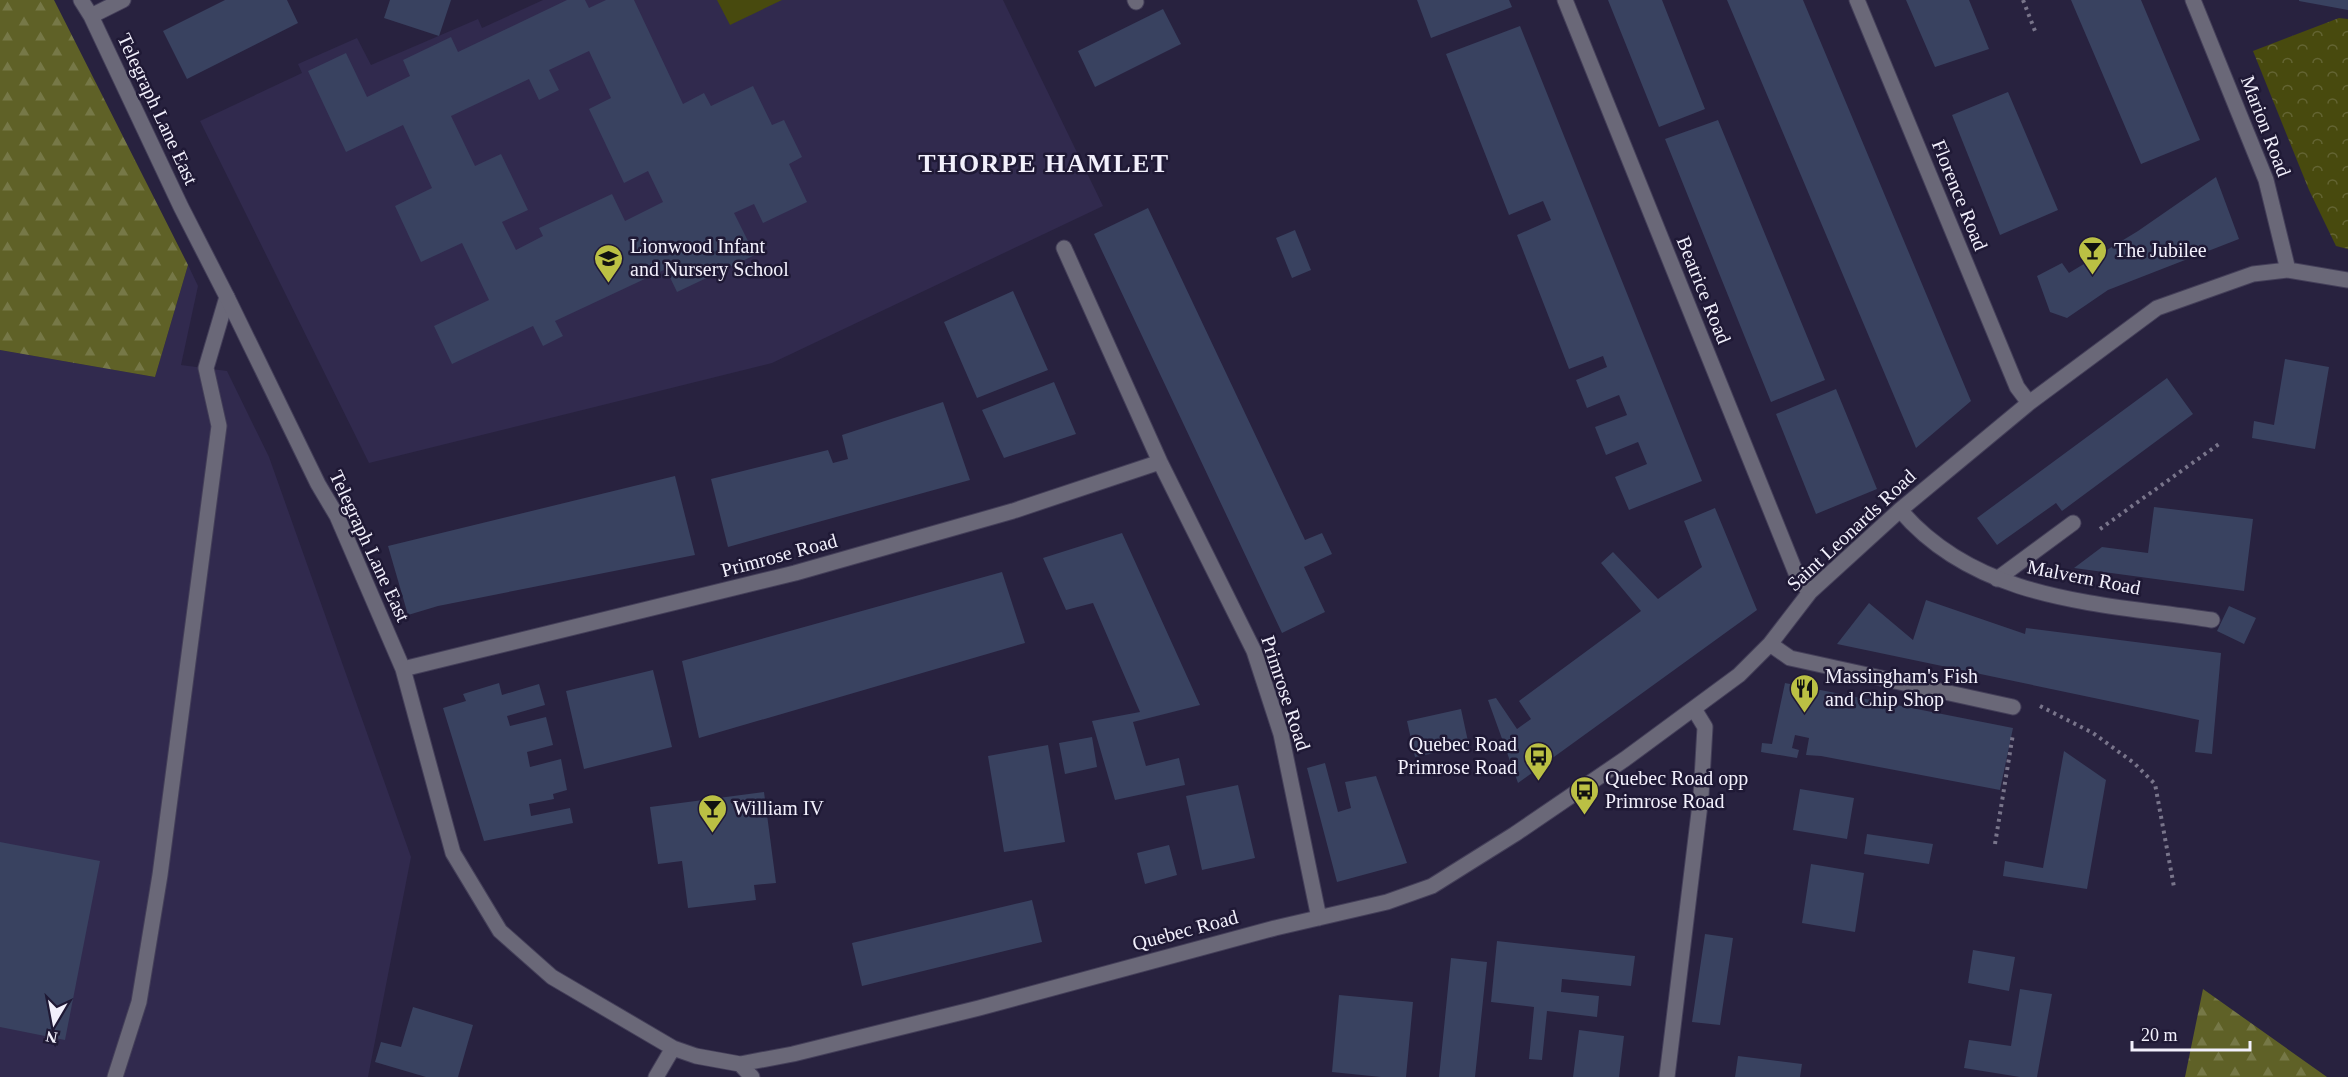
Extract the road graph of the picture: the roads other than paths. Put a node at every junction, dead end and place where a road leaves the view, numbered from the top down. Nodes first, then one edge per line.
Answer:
1 (81, 0) edge
2 (123, 0) edge
3 (1564, 0) edge
4 (1857, 0) edge
5 (2193, 0) edge
6 (91, 16) junction
7 (1064, 248) dead end
8 (2288, 270) junction
9 (2348, 280) edge
10 (227, 297) junction
11 (2029, 403) junction
12 (1160, 462) junction
13 (1900, 510) junction
14 (2073, 524) road end
15 (1997, 579) junction
16 (1810, 592) junction
17 (2212, 620) dead end
18 (1770, 644) junction
19 (403, 669) junction
20 (2013, 707) road end
21 (1694, 709) junction
22 (1319, 918) junction
23 (673, 1048) junction
24 (740, 1064) junction
25 (115, 1077) edge
26 (656, 1077) edge
27 (752, 1077) edge
28 (1667, 1077) edge

1 - 6 street, Telegraph Lane East
2 - 6 street
3 - 16 street, Beatrice Road
4 - 11 street, Florence Road
5 - 8 street, Marion Road
6 - 10 street, Telegraph Lane East
7 - 12 street, Primrose Road
8 - 9 street, Saint Leonards Road
8 - 11 street, Saint Leonards Road
10 - 19 street, Telegraph Lane East
10 - 25 street
11 - 13 street, Saint Leonards Road
12 - 19 street, Primrose Road
12 - 22 street, Primrose Road
13 - 15 street, Malvern Road
13 - 16 street, Saint Leonards Road
14 - 15 street
15 - 17 street, Malvern Road
16 - 18 street, Saint Leonards Road
18 - 20 street
18 - 21 street, Saint Leonards Road
19 - 23 street, Telegraph Lane East
21 - 22 street, Quebec Road
21 - 28 street
22 - 24 street, Quebec Road
23 - 24 street, Quebec Road
23 - 26 street
24 - 27 street

